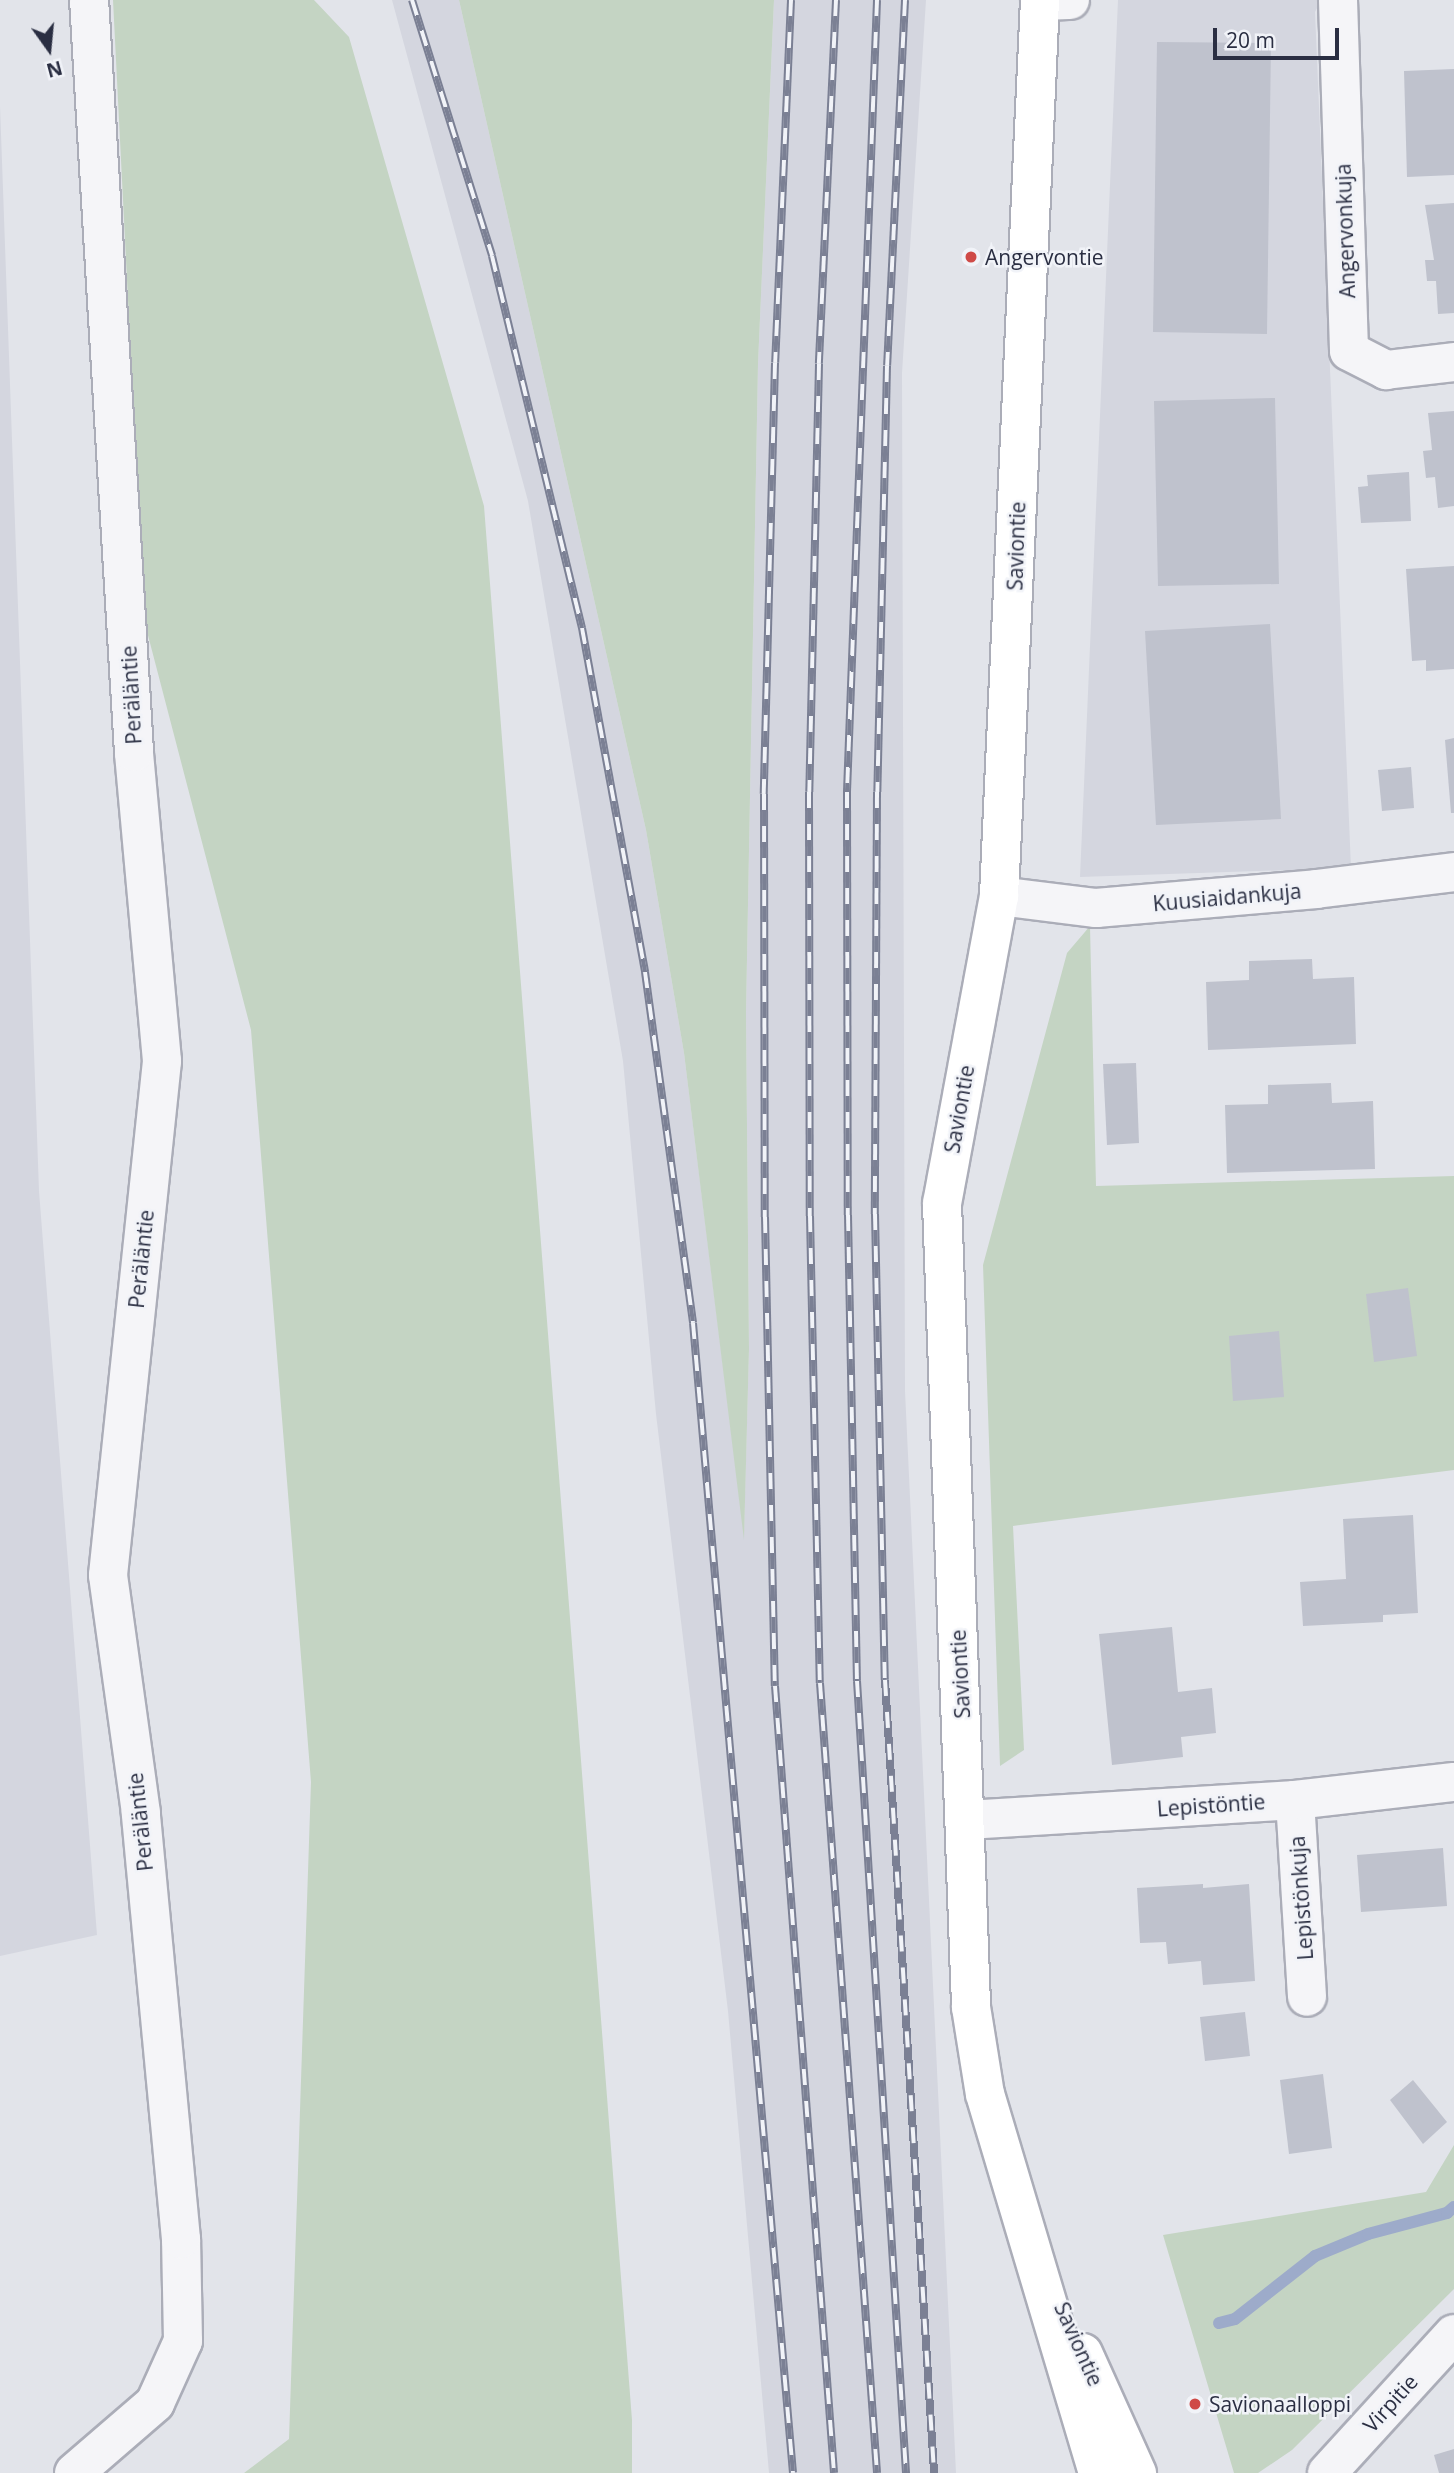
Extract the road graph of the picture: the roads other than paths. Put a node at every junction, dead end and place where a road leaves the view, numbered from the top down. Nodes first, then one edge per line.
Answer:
1 (89, 0) edge
2 (1050, 0) edge
3 (1338, 0) edge
4 (1454, 362) edge
5 (1454, 872) edge
6 (999, 896) junction
7 (1454, 1782) edge
8 (1295, 1800) junction
9 (967, 1821) junction
10 (1307, 1997) dead end
11 (1021, 2214) junction
12 (1454, 2334) edge
13 (74, 2473) edge
14 (1098, 2473) edge
15 (1137, 2473) edge
16 (1327, 2473) edge

1 - 13 street, Peräläntie
2 - 6 main road, Saviontie
3 - 4 street, Angervonkuja
5 - 6 street, Kuusiaidankuja
6 - 9 main road, Saviontie
7 - 8 street, Lepistöntie
8 - 9 street, Lepistöntie
8 - 10 street, Lepistönkuja
9 - 11 main road, Saviontie
11 - 14 main road, Saviontie
11 - 15 main road, Saviontie
12 - 16 street, Virpitie

